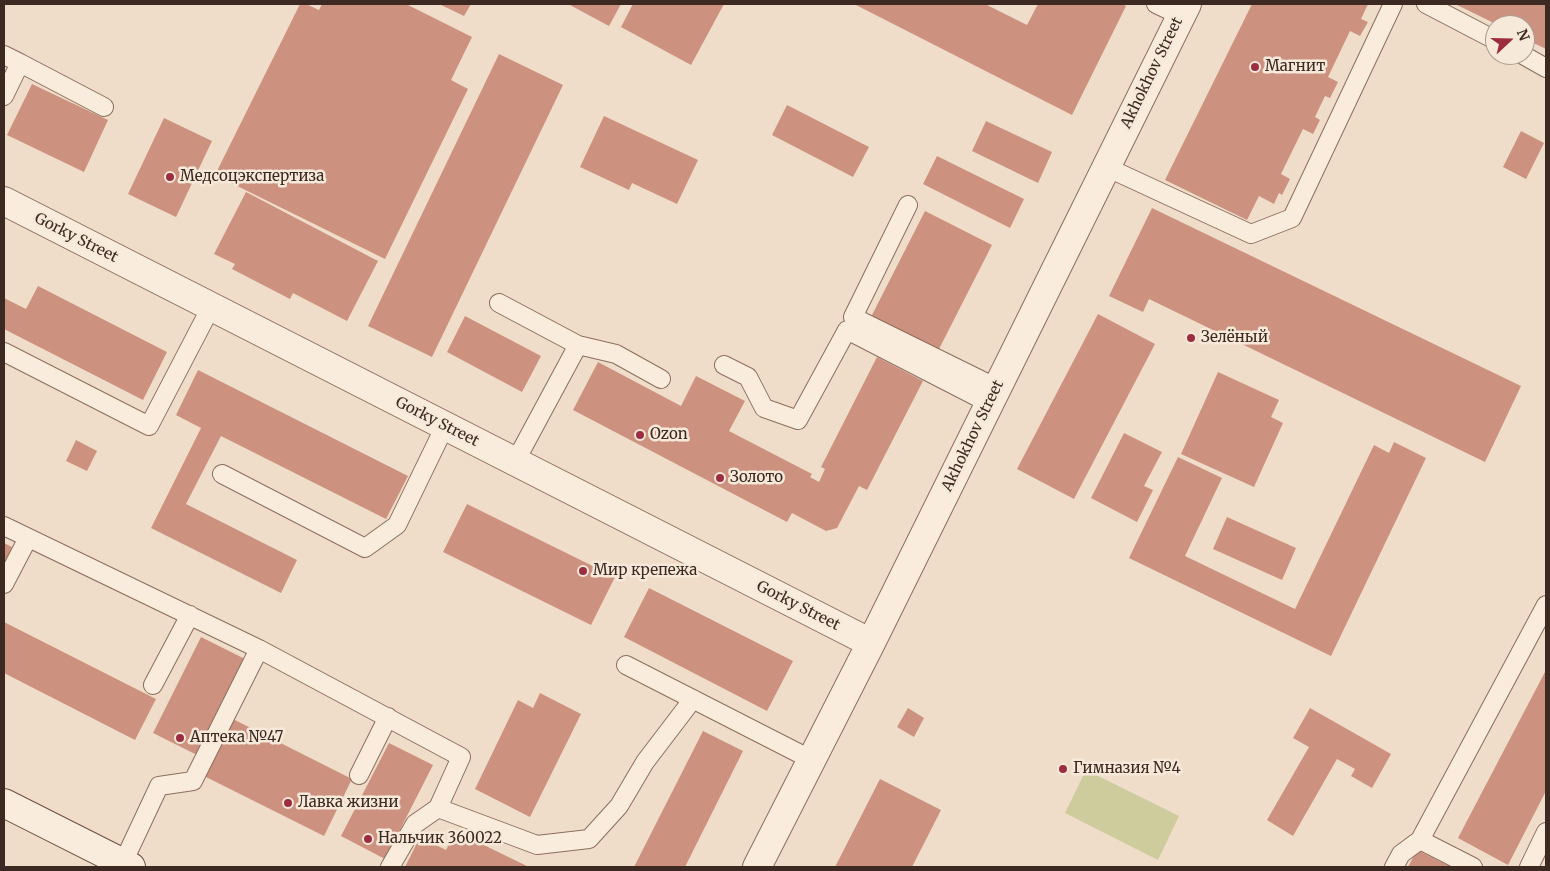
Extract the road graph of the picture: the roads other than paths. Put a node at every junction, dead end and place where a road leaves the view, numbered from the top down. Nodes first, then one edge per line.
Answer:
1 (1156, 4) edge
2 (1393, 4) edge
3 (1426, 4) edge
4 (1184, 10) edge
5 (1485, 35) edge
6 (4, 55) edge
7 (1535, 62) edge
8 (20, 63) junction
9 (1546, 68) edge
10 (4, 96) edge
11 (104, 106) dead end
12 (1106, 167) junction
13 (4, 201) edge
14 (908, 205) dead end
15 (499, 303) dead end
16 (211, 307) junction
17 (578, 346) junction
18 (4, 352) edge
19 (724, 365) dead end
20 (661, 379) dead end
21 (993, 396) junction
22 (445, 426) junction
23 (515, 462) junction
24 (222, 474) dead end
25 (4, 526) edge
26 (28, 538) junction
27 (4, 584) edge
28 (1546, 606) edge
29 (190, 615) junction
30 (871, 643) junction
31 (259, 649) junction
32 (626, 665) dead end
33 (153, 685) dead end
34 (693, 699) junction
35 (388, 717) junction
36 (812, 760) junction
37 (359, 775) dead end
38 (4, 803) edge
39 (438, 808) junction
40 (1546, 832) edge
41 (1420, 840) junction
42 (125, 866) edge
43 (390, 867) edge
44 (758, 867) edge
45 (1394, 867) edge
46 (1473, 867) edge
47 (1529, 867) edge

1 - 4 lane
2 - 12 lane
3 - 5 lane
4 - 12 street, Akhokhov Street
6 - 8 lane
7 - 9 lane
8 - 10 lane
8 - 11 lane
12 - 21 street, Akhokhov Street
13 - 16 street, Gorky Street
14 - 21 lane
15 - 17 lane
16 - 18 lane
16 - 22 street, Gorky Street
17 - 20 lane
17 - 23 lane
19 - 21 lane
21 - 30 street, Akhokhov Street
22 - 23 street, Gorky Street
22 - 24 lane
23 - 30 street, Gorky Street
25 - 26 lane
26 - 27 lane
26 - 29 lane
28 - 41 lane
29 - 31 lane
29 - 33 lane
30 - 36 street, Akhokhov Street
31 - 35 lane
31 - 42 lane
32 - 34 lane
34 - 36 lane
34 - 39 lane
35 - 37 lane
35 - 39 lane
36 - 44 street, Akhokhov Street
38 - 42 street
39 - 43 lane
40 - 47 lane
41 - 45 lane
41 - 46 lane

